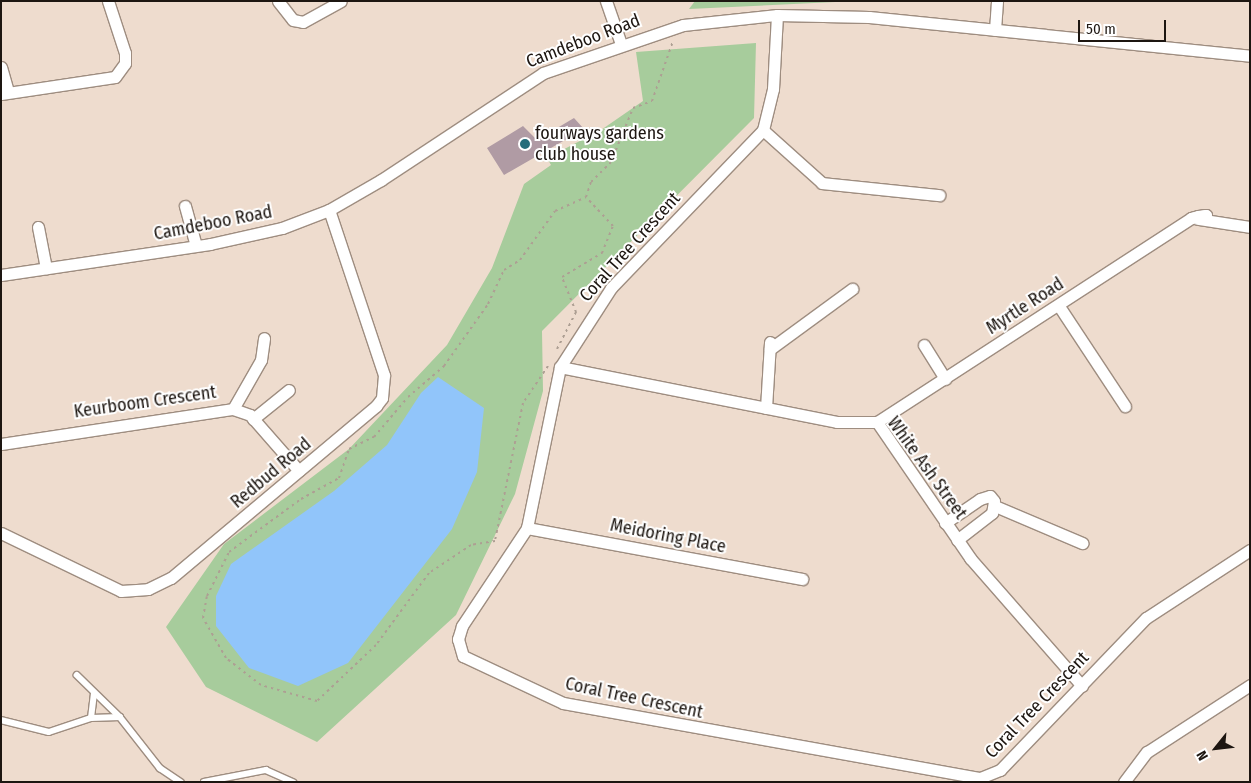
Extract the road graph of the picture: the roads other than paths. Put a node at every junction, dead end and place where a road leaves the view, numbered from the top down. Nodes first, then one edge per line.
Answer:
1 (108, 1) edge
2 (278, 1) edge
3 (341, 1) edge
4 (606, 1) edge
5 (997, 1) edge
6 (777, 15) junction
7 (995, 30) junction
8 (621, 44) junction
9 (1250, 56) edge
10 (1, 67) edge
11 (5, 93) edge
12 (763, 130) junction
13 (939, 195) dead end
14 (185, 206) dead end
15 (329, 210) junction
16 (38, 227) dead end
17 (1250, 227) edge
18 (196, 246) junction
19 (46, 268) junction
20 (1, 275) edge
21 (852, 289) dead end
22 (1058, 306) junction
23 (264, 338) dead end
24 (924, 345) dead end
25 (556, 363) junction
26 (945, 379) junction
27 (289, 390) dead end
28 (1125, 406) dead end
29 (766, 408) junction
30 (233, 409) junction
31 (254, 419) junction
32 (877, 422) junction
33 (1, 444) edge
34 (299, 471) junction
35 (995, 506) junction
36 (945, 523) junction
37 (527, 528) junction
38 (1, 533) edge
39 (957, 540) junction
40 (1082, 543) dead end
41 (1250, 550) edge
42 (802, 579) dead end
43 (77, 675) dead end
44 (1250, 685) edge
45 (1082, 686) junction
46 (94, 694) junction
47 (120, 717) junction
48 (91, 718) junction
49 (1, 720) edge
50 (180, 782) edge
51 (204, 782) edge
52 (293, 782) edge
53 (1124, 782) edge

1 - 11 street
2 - 3 street
4 - 8 street
5 - 7 street
6 - 7 street, Camdeboo Road
6 - 8 street, Camdeboo Road
6 - 12 street
7 - 9 street, Camdeboo Road
8 - 15 street, Camdeboo Road
10 - 11 street
12 - 13 street
12 - 25 street, Coral Tree Crescent
14 - 18 street
15 - 18 street, Camdeboo Road
15 - 34 street, Redbud Road
16 - 19 street
17 - 22 street, Myrtle Road
18 - 19 street, Camdeboo Road
19 - 20 street, Camdeboo Road
21 - 29 street
22 - 26 street, Myrtle Road
22 - 28 street
23 - 30 street
24 - 26 street
25 - 29 street, White Ash Street
25 - 37 street, Coral Tree Crescent
26 - 32 street, Myrtle Road
27 - 31 street
29 - 32 street, White Ash Street
30 - 31 street, Keurboom Crescent
30 - 33 street, Keurboom Crescent
31 - 34 street, Keurboom Crescent
32 - 36 street, White Ash Street
34 - 38 street, Redbud Road
35 - 36 street
35 - 39 street
35 - 40 street
36 - 39 street, White Ash Street
37 - 42 street, Meidoring Place
37 - 45 street, Coral Tree Crescent
39 - 45 street, White Ash Street
41 - 45 street, Coral Tree Crescent
43 - 46 lane
44 - 53 street
46 - 47 lane
46 - 48 lane
47 - 48 lane
47 - 50 lane
48 - 49 lane
51 - 52 lane

